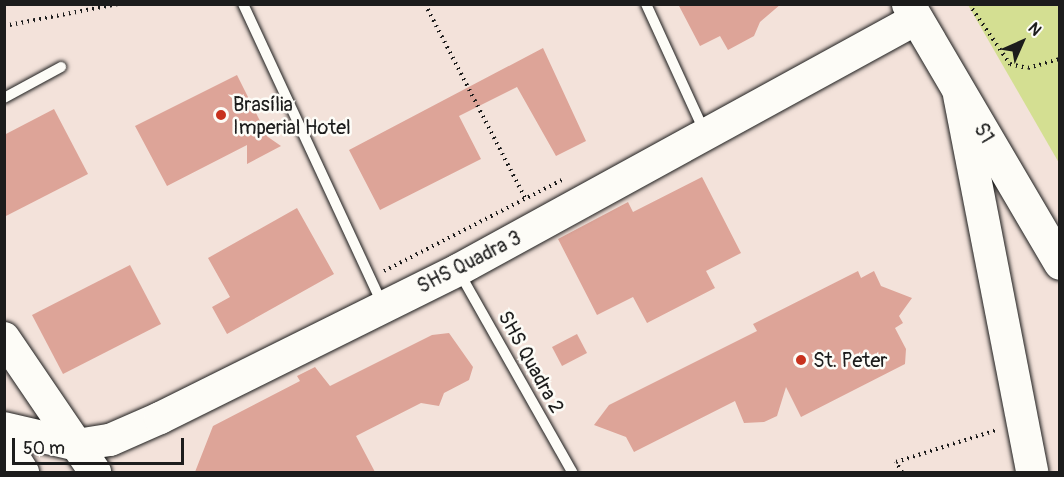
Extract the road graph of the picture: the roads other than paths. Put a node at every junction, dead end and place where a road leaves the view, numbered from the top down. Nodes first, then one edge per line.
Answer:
1 (243, 4) edge
2 (646, 4) edge
3 (912, 12) edge
4 (62, 67) dead end
5 (958, 88) junction
6 (4, 98) edge
7 (706, 136) junction
8 (1059, 263) edge
9 (458, 270) junction
10 (377, 292) junction
11 (4, 338) edge
12 (4, 428) edge
13 (4, 442) edge
14 (77, 445) junction
15 (23, 472) edge
16 (95, 472) edge
17 (572, 472) edge
18 (1032, 472) edge

1 - 10 lane
2 - 7 lane
3 - 5 highway, S1
3 - 7 street, SHS Quadra 3
4 - 6 lane
5 - 8 highway, S1
5 - 18 street
7 - 9 street, SHS Quadra 3
9 - 10 street, SHS Quadra 3
9 - 17 lane, SHS Quadra 2
10 - 14 street, SHS Quadra 3
11 - 14 street
12 - 14 street, SHS Quadra 3
13 - 15 street
14 - 16 street

